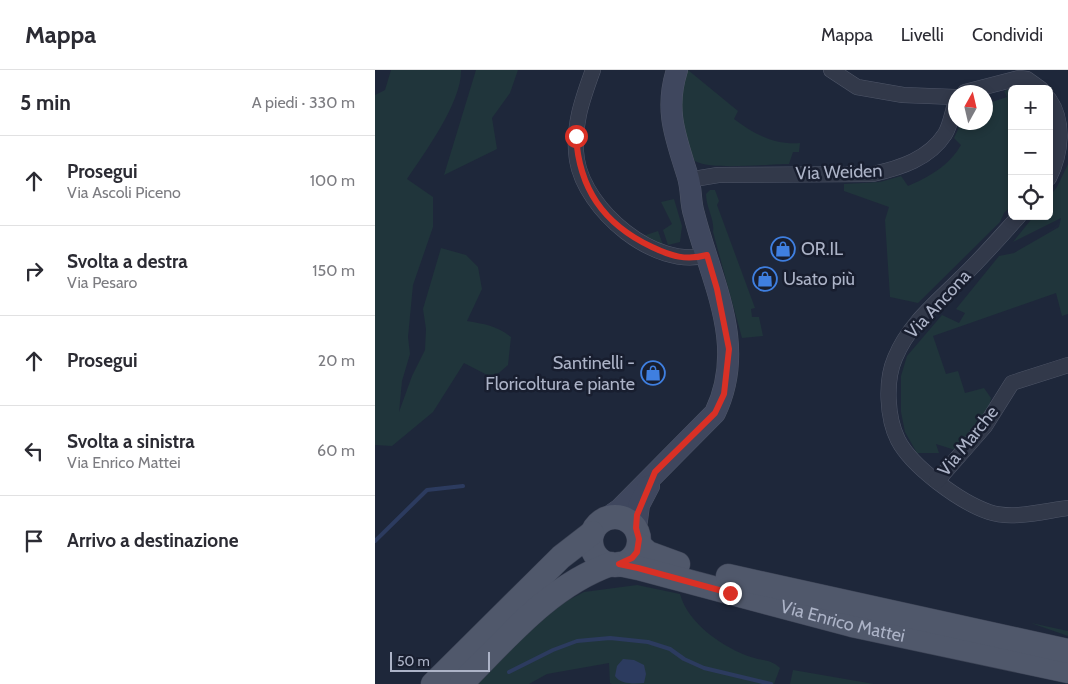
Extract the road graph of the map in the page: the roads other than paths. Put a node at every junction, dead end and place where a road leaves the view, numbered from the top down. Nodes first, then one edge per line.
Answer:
1 (593, 70) edge
2 (668, 70) edge
3 (677, 70) edge
4 (831, 70) edge
5 (992, 85) edge
6 (1035, 85) edge
7 (948, 97) edge
8 (1053, 105) edge
9 (660, 121) junction
10 (948, 124) edge
11 (1050, 175) edge
12 (688, 180) junction
13 (692, 207) junction
14 (1015, 220) edge
15 (707, 255) junction
16 (1068, 365) edge
17 (655, 472) junction
18 (937, 481) junction
19 (1068, 508) edge
20 (600, 525) junction
21 (637, 536) junction
22 (615, 564) junction
23 (556, 593) junction
24 (730, 593) junction
25 (1068, 650) edge
26 (1068, 671) edge
27 (433, 684) edge
28 (461, 684) edge

1 - 15 street
2 - 9 street
3 - 12 street
4 - 7 street
5 - 6 street
8 - 11 street
9 - 12 street
9 - 13 street
10 - 12 street, Via Weiden
12 - 13 street
13 - 15 street
14 - 18 street, Via Ancona
15 - 17 street
16 - 18 street, Via Marche
17 - 20 street
17 - 21 street
18 - 19 street, Via Marche
20 - 21 main road
20 - 22 main road
20 - 27 main road
21 - 22 main road
21 - 25 main road, Via Enrico Mattei
22 - 23 main road
22 - 24 main road, Via Enrico Mattei
23 - 24 main road
23 - 28 main road
24 - 26 main road, Via Enrico Mattei

